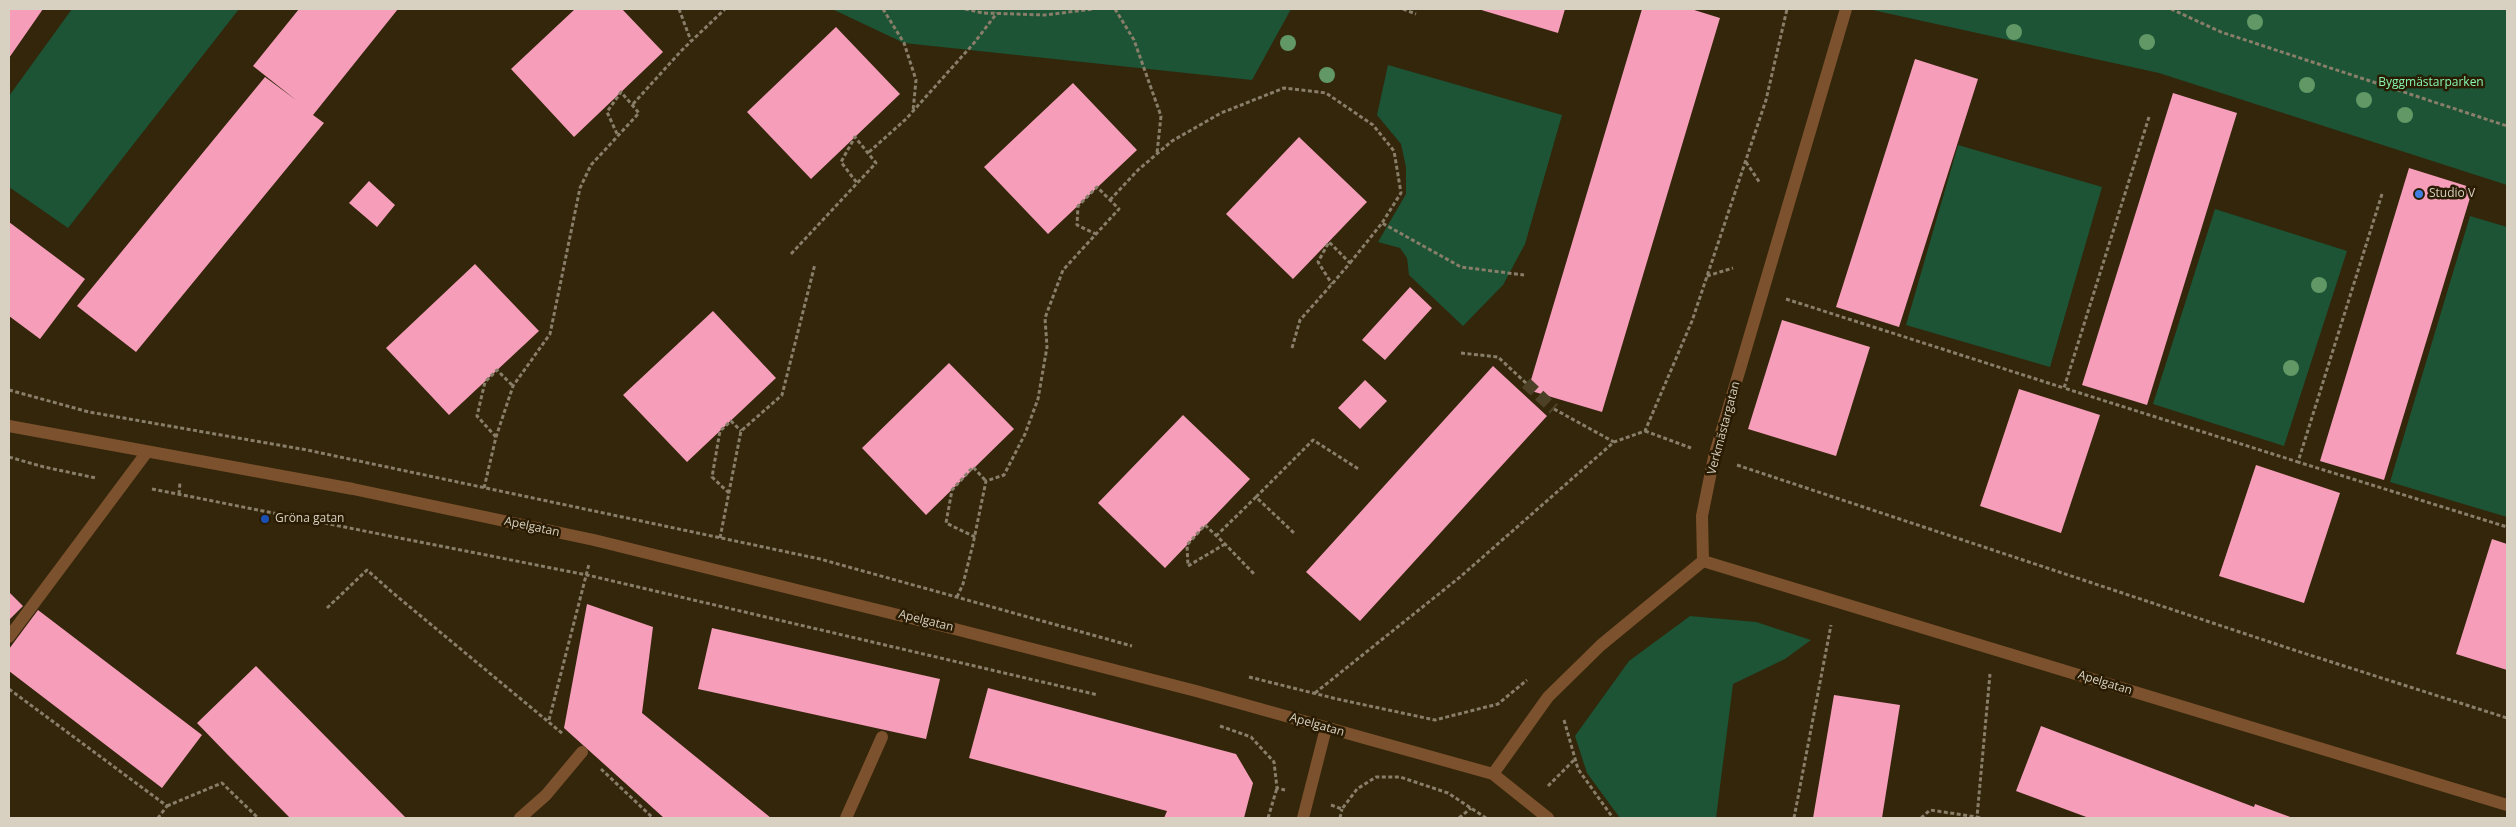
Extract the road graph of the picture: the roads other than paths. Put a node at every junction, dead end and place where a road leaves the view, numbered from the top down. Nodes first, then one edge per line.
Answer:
1 (1846, 9) edge
2 (9, 426) edge
3 (147, 452) junction
4 (1703, 561) junction
5 (9, 637) edge
6 (1326, 728) junction
7 (882, 737) dead end
8 (582, 752) road end
9 (1493, 774) junction
10 (2507, 805) edge
11 (520, 818) edge
12 (846, 818) edge
13 (1303, 818) edge
14 (1548, 818) edge

1 - 4 street, Verkmästargatan
2 - 3 street
3 - 5 street
3 - 6 street, Apelgatan
4 - 9 street
4 - 10 street, Apelgatan
6 - 9 street, Apelgatan
6 - 13 street
7 - 12 street
8 - 11 street
9 - 14 street

